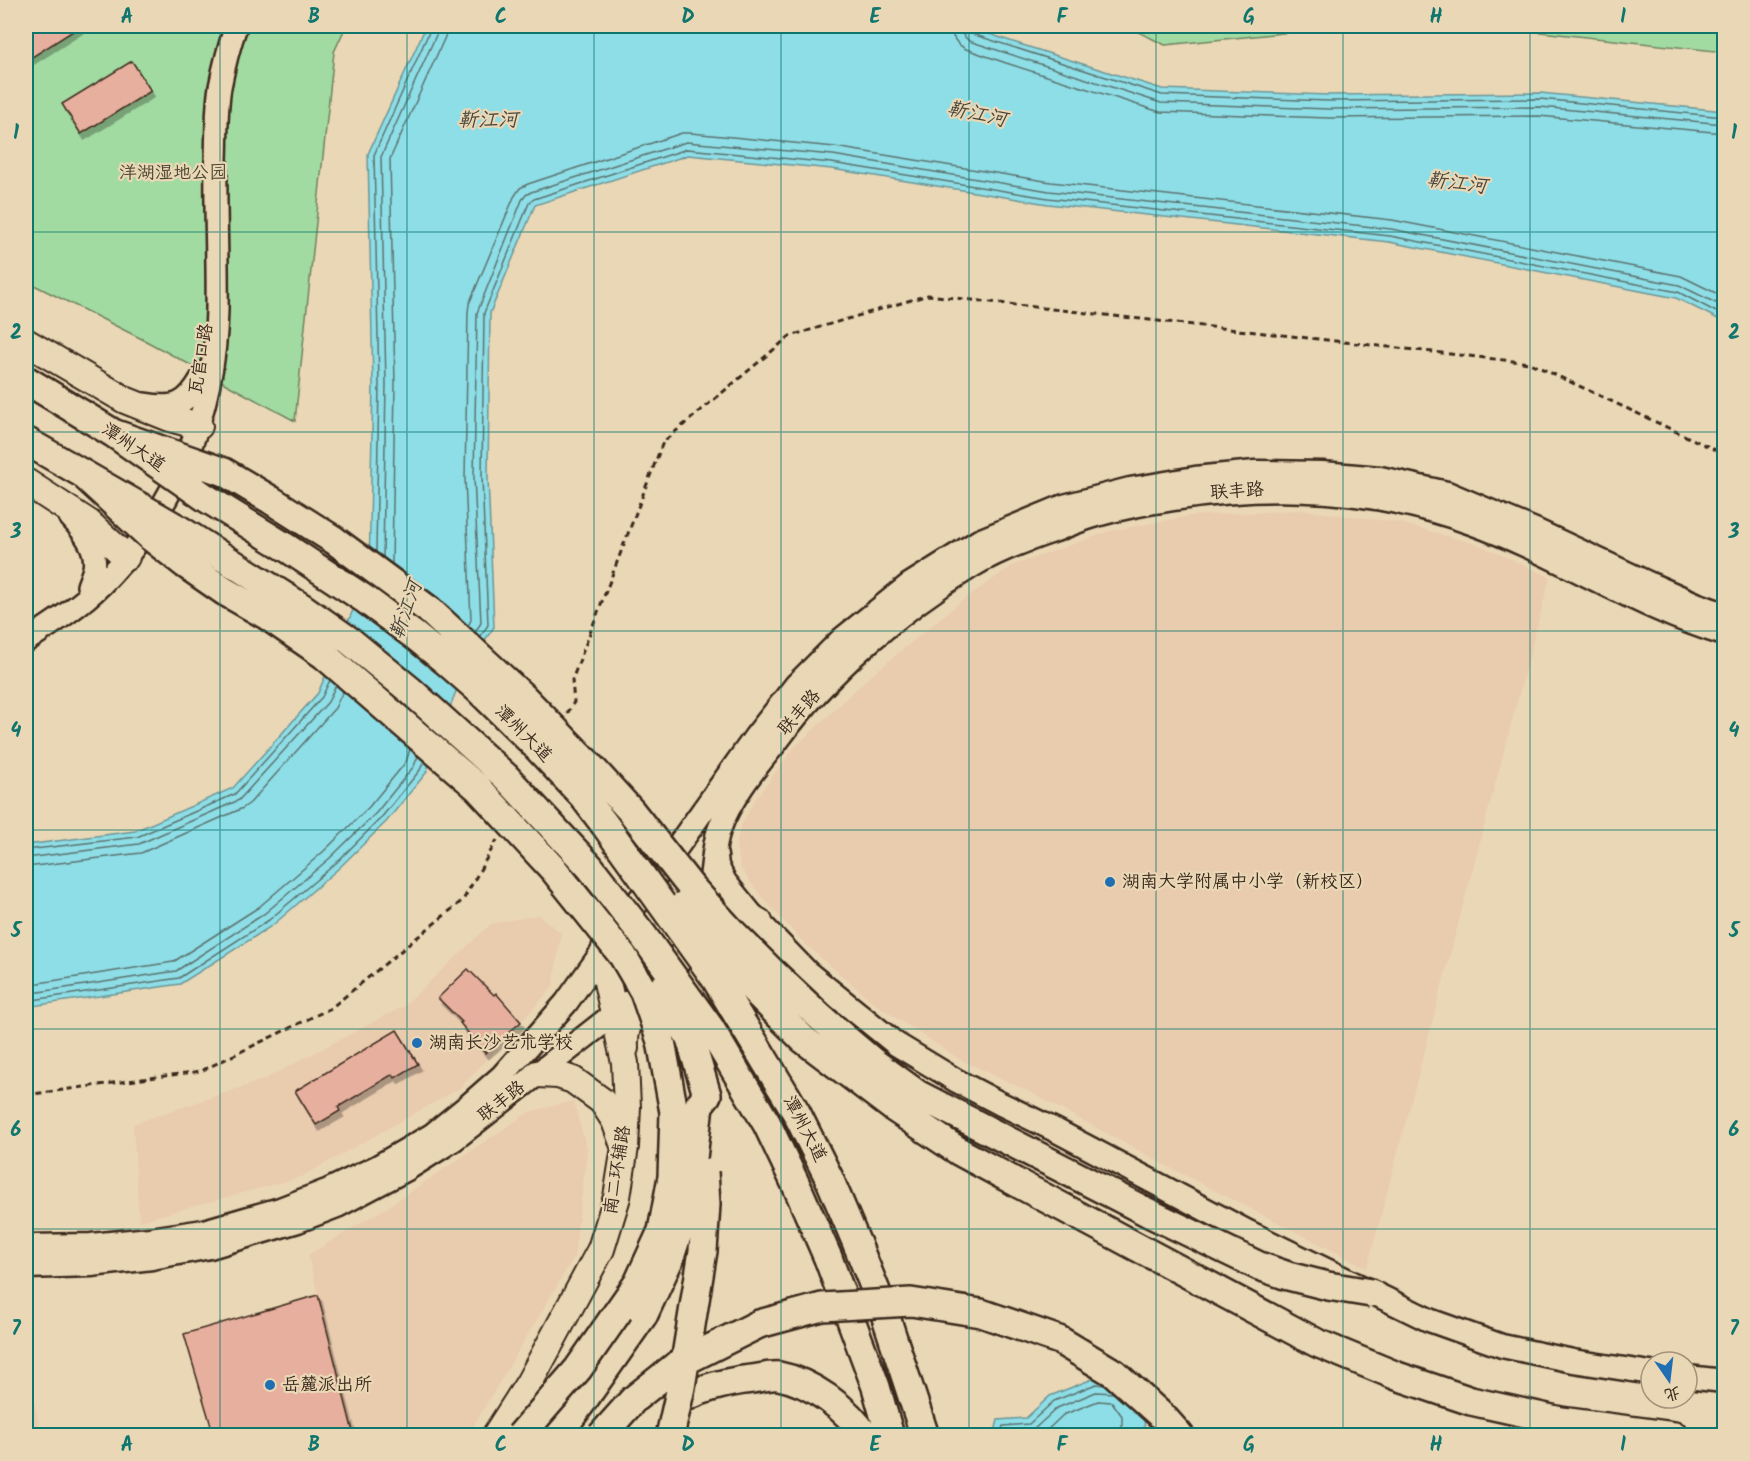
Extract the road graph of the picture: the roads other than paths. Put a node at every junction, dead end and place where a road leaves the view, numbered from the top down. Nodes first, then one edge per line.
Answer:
1 (227, 26) edge
2 (236, 26) edge
3 (26, 342) edge
4 (201, 379) junction
5 (26, 380) edge
6 (125, 400) junction
7 (195, 424) junction
8 (113, 433) junction
9 (26, 441) edge
10 (86, 477) junction
11 (26, 482) edge
12 (48, 495) junction
13 (122, 553) junction
14 (88, 586) junction
15 (1725, 614) edge
16 (26, 630) edge
17 (1725, 634) edge
18 (26, 640) edge
19 (554, 722) junction
20 (478, 788) junction
21 (715, 849) junction
22 (759, 922) junction
23 (605, 948) junction
24 (614, 1014) junction
25 (625, 1063) junction
26 (537, 1074) junction
27 (699, 1105) junction
28 (625, 1147) junction
29 (26, 1246) edge
30 (26, 1267) edge
31 (1371, 1293) junction
32 (1639, 1371) edge
33 (1699, 1378) edge
34 (1725, 1381) edge
35 (495, 1436) edge
36 (520, 1436) edge
37 (557, 1436) edge
38 (601, 1436) edge
39 (639, 1436) edge
40 (670, 1436) edge
41 (865, 1436) edge
42 (890, 1436) edge
43 (925, 1436) edge
44 (1180, 1436) edge
45 (1674, 1436) edge

1 - 4 street, 瓦官口路
2 - 7 street
3 - 6 main road, 潭州大道
4 - 6 street
4 - 7 street, 瓦官口路
5 - 8 highway, 潭州大道, bridge
6 - 7 main road, 潭州大道
7 - 13 street, 瓦官口路
8 - 19 highway, bridge
8 - 43 highway, 潭州大道, bridge
9 - 10 highway, bridge
10 - 20 highway, bridge
10 - 42 highway, 潭州大道, bridge
11 - 12 main road
12 - 13 main road
12 - 14 street
13 - 14 street, 瓦官口路
13 - 18 street
14 - 16 street, 瓦官口路
15 - 23 main road, 联丰路
17 - 21 main road, 联丰路
19 - 31 highway, bridge
19 - 45 highway, bridge
20 - 27 highway, bridge
20 - 36 highway, bridge
21 - 22 main road
21 - 24 main road, 联丰路
22 - 25 main road
22 - 31 main road
23 - 24 main road, 南二环辅路
23 - 29 main road, 联丰路
24 - 25 main road, 南二环辅路
24 - 26 main road, 联丰路
25 - 28 main road, 南二环辅路
26 - 28 main road
26 - 30 main road, 联丰路
27 - 37 highway, bridge
27 - 40 highway, bridge
28 - 35 main road, 南二环辅路
31 - 32 main road
33 - 34 main road
38 - 44 highway, bridge
39 - 41 highway

